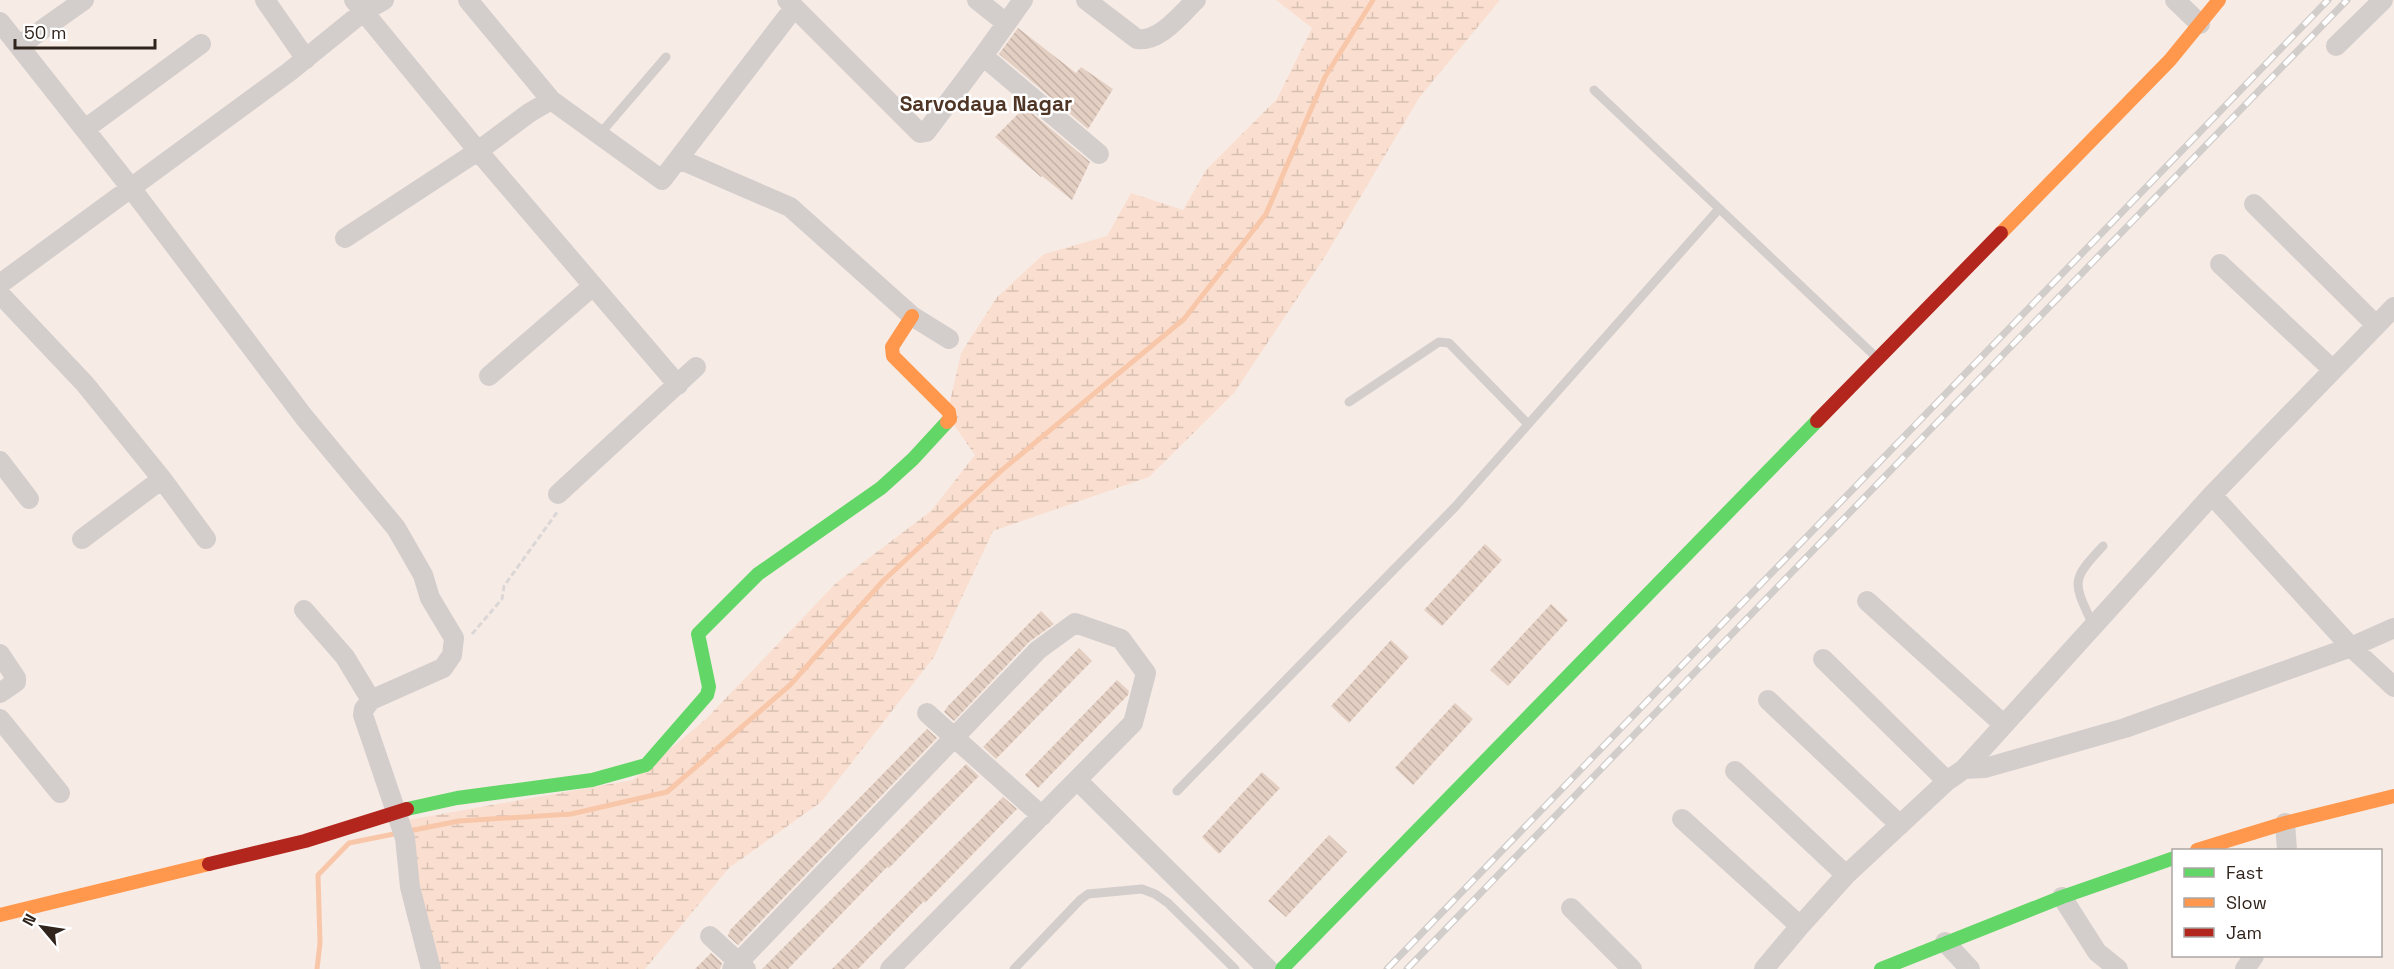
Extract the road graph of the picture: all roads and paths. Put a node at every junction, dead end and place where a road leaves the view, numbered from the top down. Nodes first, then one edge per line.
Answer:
1 (84, 0) edge
2 (265, 0) edge
3 (384, 0) edge
4 (468, 0) edge
5 (976, 0) edge
6 (1023, 0) edge
7 (1086, 0) edge
8 (1196, 0) edge
9 (2175, 0) edge
10 (2219, 0) edge
11 (2383, 0) edge
12 (791, 4) edge
13 (358, 6) edge
14 (0, 22) edge
15 (1006, 23) junction
16 (2200, 24) junction
17 (201, 44) dead end
18 (19, 46) junction
19 (2336, 46) dead end
20 (982, 56) junction
21 (666, 57) dead end
22 (306, 59) junction
23 (1594, 90) dead end
24 (551, 100) junction
25 (85, 129) junction
26 (599, 135) junction
27 (478, 151) junction
28 (1099, 154) dead end
29 (679, 159) junction
30 (131, 188) junction
31 (2254, 204) dead end
32 (1718, 210) junction
33 (345, 238) dead end
34 (2220, 264) dead end
35 (2, 280) edge
36 (593, 286) junction
37 (2394, 307) edge
38 (912, 316) junction
39 (2376, 326) junction
40 (949, 339) dead end
41 (1878, 359) junction
42 (696, 367) dead end
43 (2333, 370) junction
44 (489, 376) dead end
45 (678, 385) junction
46 (1349, 402) dead end
47 (1528, 424) junction
48 (0, 461) edge
49 (162, 479) junction
50 (558, 494) joint
51 (2212, 495) junction
52 (29, 499) dead end
53 (206, 538) dead end
54 (82, 539) dead end
55 (2103, 546) dead end
56 (1867, 601) dead end
57 (304, 610) dead end
58 (2093, 625) junction
59 (2394, 628) edge
60 (454, 638) junction
61 (2351, 647) junction
62 (0, 654) edge
63 (1823, 658) dead end
64 (2394, 687) edge
65 (0, 693) edge
66 (371, 700) junction
67 (1768, 700) dead end
68 (927, 713) dead end
69 (0, 718) edge
70 (2003, 724) junction
71 (954, 738) junction
72 (1964, 769) junction
73 (1735, 771) dead end
74 (1077, 780) junction
75 (1947, 781) junction
76 (1178, 791) dead end
77 (60, 793) dead end
78 (2394, 796) edge
79 (396, 814) junction
80 (1042, 816) junction
81 (1682, 819) dead end
82 (2285, 823) junction
83 (1900, 825) junction
84 (2200, 849) edge
85 (2287, 849) edge
86 (2172, 859) edge
87 (1846, 875) junction
88 (2062, 897) junction
89 (1571, 908) dead end
90 (0, 915) edge
91 (1800, 926) junction
92 (710, 936) dead end
93 (1945, 942) junction
94 (739, 967) edge
95 (431, 969) edge
96 (890, 969) edge
97 (1014, 969) edge
98 (1235, 969) edge
99 (1268, 969) edge
100 (1282, 969) edge
101 (1632, 969) edge
102 (1764, 969) edge
103 (1881, 969) edge
104 (1970, 969) edge
105 (2118, 969) edge

1 - 18 street
2 - 22 street
3 - 13 street
4 - 24 street
5 - 15 street
6 - 15 street
7 - 8 street
9 - 16 street
10 - 16 street
11 - 19 street
12 - 20 street
12 - 29 street
13 - 22 street
13 - 27 street
14 - 18 street
15 - 20 street
16 - 41 street
17 - 25 street
18 - 25 street
20 - 28 street
21 - 26 lane
22 - 30 street
23 - 32 lane
24 - 26 street
24 - 27 street
25 - 30 street
26 - 29 street
27 - 33 street
27 - 36 street
29 - 38 street
30 - 35 street
30 - 60 street
31 - 39 street
32 - 41 lane
32 - 47 lane
34 - 43 street
35 - 49 street
36 - 44 street
36 - 45 street
37 - 39 street
38 - 40 street
38 - 79 street
39 - 43 street
41 - 100 street
42 - 45 street
43 - 51 street
45 - 50 street
46 - 47 lane
47 - 76 lane
48 - 52 street
49 - 53 street
49 - 54 street
50 - 60 path
51 - 58 street
51 - 61 street
55 - 58 lane
56 - 70 street
57 - 66 street
58 - 70 street
59 - 61 street
60 - 66 street
61 - 64 street
61 - 72 street
62 - 65 street
63 - 75 street
66 - 79 street
67 - 83 street
68 - 71 street
69 - 77 street
70 - 72 street
71 - 74 street
71 - 80 street
71 - 94 street
72 - 75 street
73 - 87 street
74 - 80 street
74 - 99 street
75 - 83 street
78 - 82 street
79 - 90 street
79 - 95 street
80 - 96 street
81 - 91 street
82 - 84 street
82 - 85 street
83 - 87 street
86 - 88 street
87 - 91 street
88 - 93 street
88 - 105 street
89 - 101 street
91 - 102 street
92 - 94 street
93 - 103 street
93 - 104 street
97 - 98 lane

